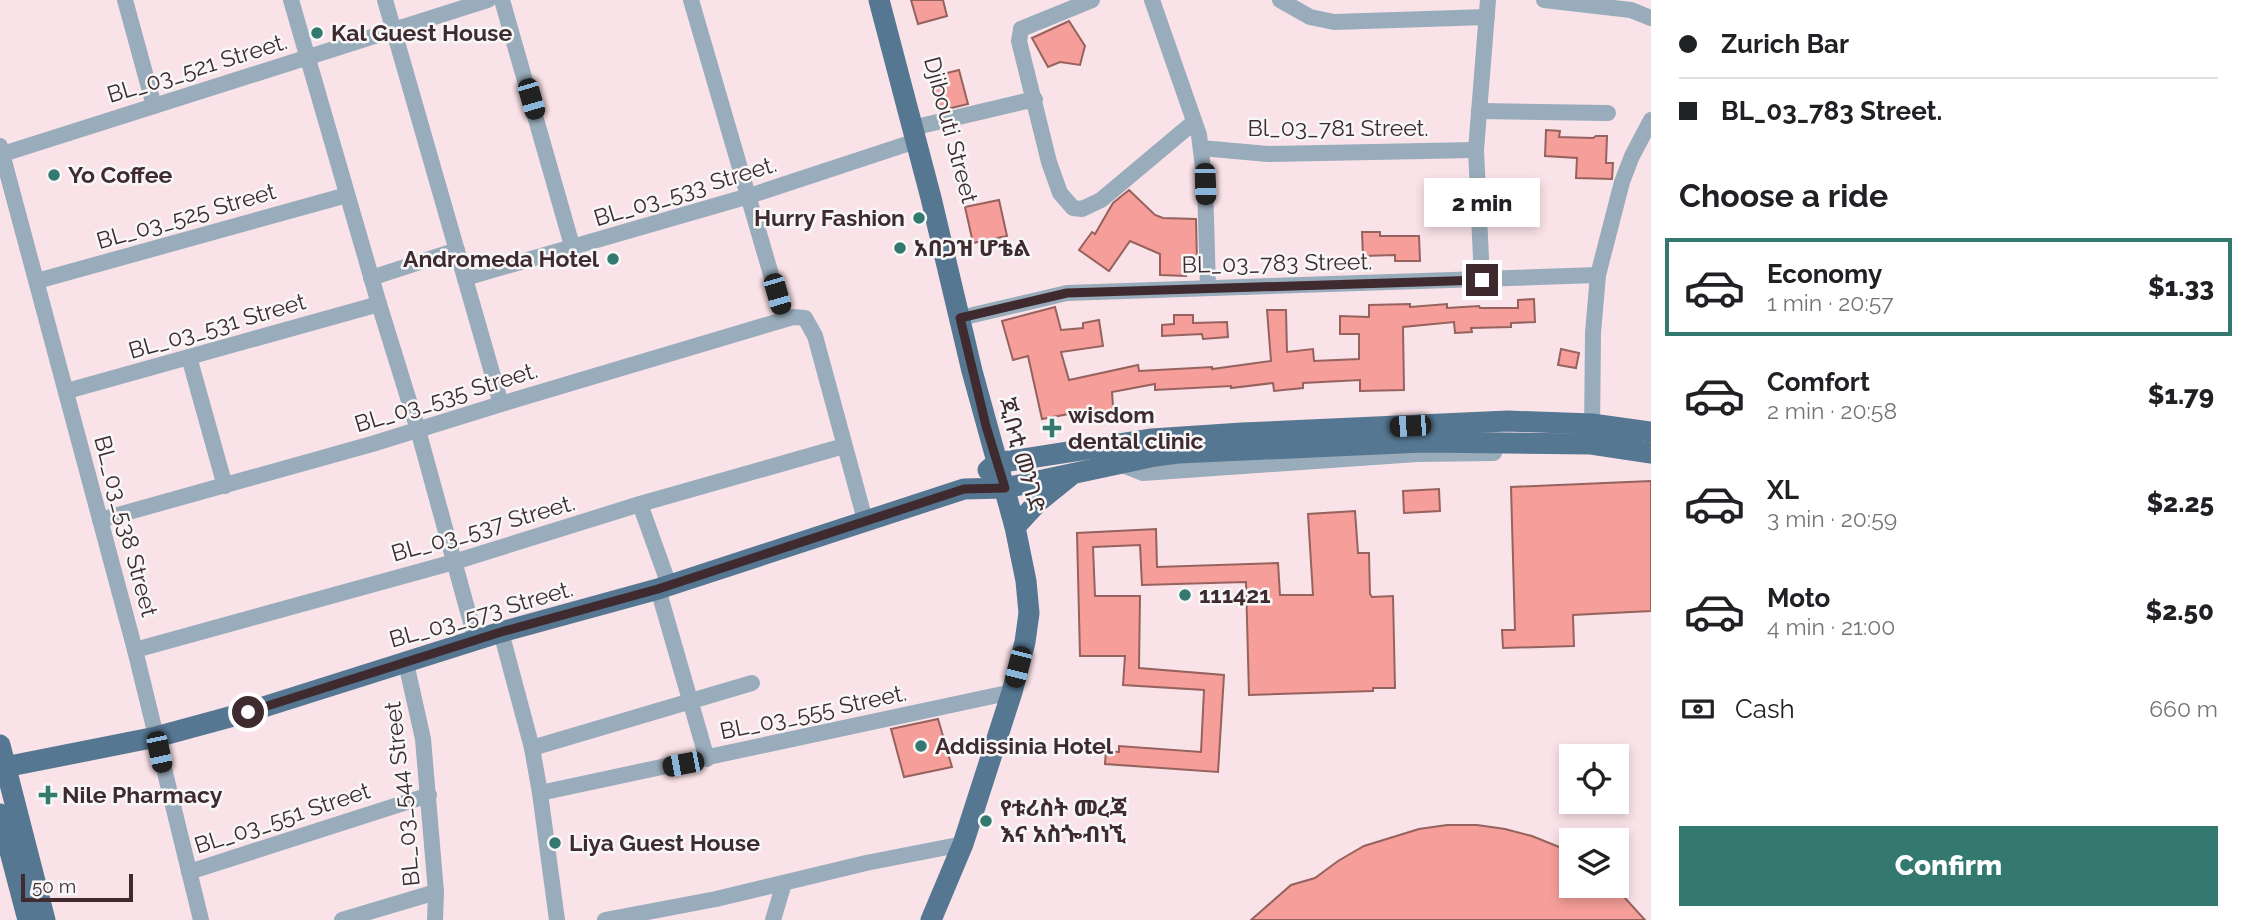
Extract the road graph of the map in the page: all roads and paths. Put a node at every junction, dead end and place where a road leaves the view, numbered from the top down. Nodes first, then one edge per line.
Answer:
1 (125, 0) edge
2 (290, 0) edge
3 (385, 0) edge
4 (488, 0) edge
5 (502, 0) edge
6 (691, 0) edge
7 (879, 0) edge
8 (888, 0) edge
9 (1092, 0) edge
10 (1152, 0) edge
11 (1280, 0) edge
12 (1488, 0) edge
13 (1544, 0) edge
14 (1633, 5) edge
15 (1487, 17) junction
16 (1651, 18) edge
17 (394, 31) junction
18 (306, 58) junction
19 (1035, 99) junction
20 (154, 106) junction
21 (1479, 111) junction
22 (1608, 113) dead end
23 (1651, 120) edge
24 (1195, 122) junction
25 (917, 131) junction
26 (1201, 148) junction
27 (1476, 150) junction
28 (1, 152) edge
29 (347, 195) junction
30 (748, 196) junction
31 (573, 249) junction
32 (457, 250) junction
33 (1598, 275) junction
34 (371, 278) junction
35 (465, 278) junction
36 (1482, 280) junction
37 (37, 281) junction
38 (1208, 287) junction
39 (379, 304) junction
40 (964, 316) junction
41 (784, 319) junction
42 (189, 358) junction
43 (66, 391) junction
44 (500, 404) junction
45 (418, 429) junction
46 (1651, 432) edge
47 (993, 433) junction
48 (1592, 434) junction
49 (844, 446) junction
50 (1651, 453) edge
51 (1050, 455) junction
52 (1002, 462) junction
53 (1074, 472) junction
54 (225, 486) junction
55 (1010, 487) junction
56 (964, 489) junction
57 (640, 503) junction
58 (100, 520) junction
59 (865, 520) junction
60 (1019, 522) junction
61 (454, 562) junction
62 (664, 587) junction
63 (501, 632) junction
64 (476, 641) junction
65 (135, 650) junction
66 (406, 663) junction
67 (752, 683) dead end
68 (1012, 692) junction
69 (691, 702) junction
70 (156, 737) junction
71 (0, 745) edge
72 (532, 748) junction
73 (707, 759) junction
74 (3, 768) edge
75 (540, 793) junction
76 (429, 795) junction
77 (0, 814) edge
78 (963, 844) junction
79 (189, 872) junction
80 (784, 883) junction
81 (436, 892) junction
82 (28, 920) edge
83 (45, 920) edge
84 (201, 920) edge
85 (342, 920) edge
86 (435, 920) edge
87 (556, 920) edge
88 (605, 920) edge
89 (773, 920) edge
90 (931, 920) edge
91 (940, 920) edge

1 - 20 street
2 - 18 street
3 - 17 street
4 - 17 street, BL_03_521 Street.
5 - 31 street
6 - 30 street
7 - 25 main road
8 - 25 main road, Djibouti Street
9 - 19 street
10 - 24 street
11 - 15 street
12 - 15 street
13 - 14 street
14 - 16 street
15 - 21 street
17 - 18 street, BL_03_521 Street.
17 - 32 street
18 - 20 street, BL_03_521 Street.
18 - 29 street
19 - 24 street
19 - 25 street, BL_03_533 Street.
20 - 28 street, BL_03_521 Street.
21 - 22 street
21 - 27 street
23 - 33 street
24 - 26 street
25 - 30 street, BL_03_533 Street.
25 - 40 main road, Djibouti Street
26 - 27 street, Bl_03_781 Street.
26 - 38 street
27 - 36 street
28 - 37 street, BL_03_538 Street
29 - 34 street
29 - 37 street, BL_03_525 Street
30 - 31 street, BL_03_533 Street.
30 - 41 street
31 - 35 street, BL_03_533 Street.
32 - 34 street
32 - 35 street
33 - 36 street, BL_03_783 Street.
33 - 48 street
34 - 39 street
35 - 44 street
36 - 38 street, BL_03_783 Street.
37 - 43 street, BL_03_538 Street
38 - 40 street, BL_03_783 Street.
39 - 42 street, BL_03_531 Street
39 - 45 street
40 - 47 main road, Djibouti Street
41 - 44 street, BL_03_535 Street.
41 - 49 street, BL_03_535 Street.
42 - 43 street, BL_03_531 Street
42 - 54 street
43 - 58 street, BL_03_538 Street
44 - 45 street, BL_03_535 Street.
45 - 54 street, BL_03_535 Street.
45 - 61 street
46 - 48 main road
47 - 51 main road
47 - 52 main road, Djibouti Street
48 - 50 main road
48 - 51 main road
48 - 53 main road
49 - 57 street, BL_03_537 Street.
49 - 59 street
51 - 52 main road
52 - 55 main road, ጂቡቲ መንገድ
52 - 56 main road
53 - 55 main road
53 - 60 main road
54 - 58 street, BL_03_535 Street.
55 - 56 main road
55 - 60 main road, ጂቡቲ መንገድ
56 - 59 main road, BL_03_573 Street.
57 - 61 street, BL_03_537 Street.
57 - 62 street
58 - 65 street, BL_03_538 Street
59 - 62 main road, BL_03_573 Street.
60 - 68 main road, ጂቡቲ መንገድ
60 - 91 main road
61 - 64 street
61 - 65 street, BL_03_537 Street.
62 - 63 main road, BL_03_573 Street.
62 - 69 street
63 - 64 main road, BL_03_573 Street.
63 - 72 street
64 - 66 main road, BL_03_573 Street.
65 - 70 street, BL_03_538 Street
66 - 70 main road, BL_03_573 Street.
66 - 76 street, BL_03_544 Street
67 - 69 street
68 - 73 street, BL_03_555 Street.
68 - 78 main road, ጂቡቲ መንገድ
69 - 72 street
69 - 73 street
70 - 74 main road, BL_03_573 Street.
70 - 79 street, BL_03_538 Street
71 - 74 main road
72 - 75 street
73 - 75 street, BL_03_555 Street.
74 - 83 main road
75 - 87 street
76 - 79 street, BL_03_551 Street
76 - 81 street, BL_03_544 Street
77 - 82 main road
78 - 80 street
78 - 90 main road, ጂቡቲ መንገድ
79 - 84 street, BL_03_538 Street
80 - 88 street
80 - 89 street
81 - 85 street
81 - 86 street, BL_03_544 Street

